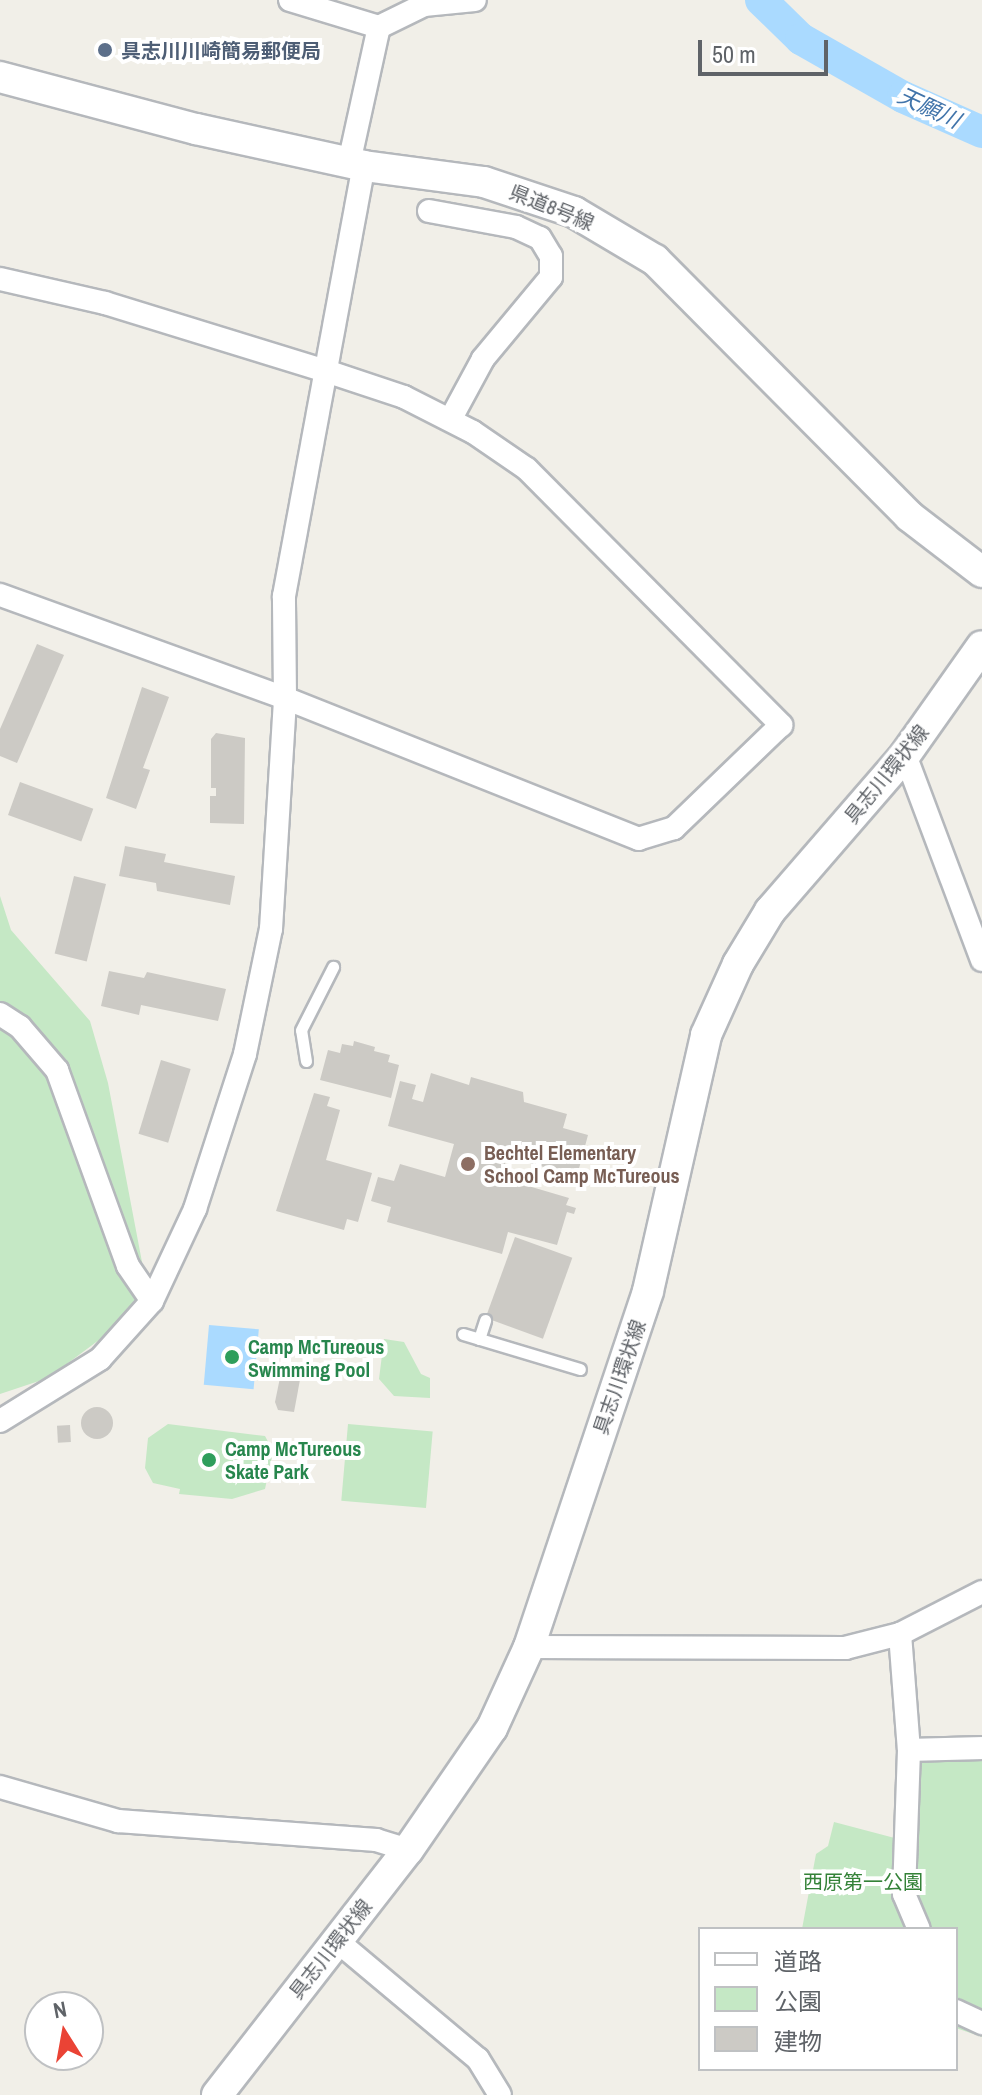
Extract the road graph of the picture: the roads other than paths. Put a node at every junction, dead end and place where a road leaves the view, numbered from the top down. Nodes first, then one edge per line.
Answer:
1 (290, 0) edge
2 (475, 0) edge
3 (379, 27) junction
4 (0, 77) edge
5 (357, 164) junction
6 (429, 211) dead end
7 (0, 279) edge
8 (326, 371) junction
9 (450, 420) junction
10 (982, 572) edge
11 (0, 595) edge
12 (982, 646) edge
13 (285, 698) junction
14 (905, 755) junction
15 (982, 960) edge
16 (333, 967) dead end
17 (0, 1014) edge
18 (306, 1061) dead end
19 (152, 1301) junction
20 (485, 1320) dead end
21 (463, 1334) dead end
22 (479, 1339) junction
23 (580, 1369) dead end
24 (0, 1421) edge
25 (982, 1592) edge
26 (900, 1634) junction
27 (529, 1647) junction
28 (982, 1748) edge
29 (909, 1750) junction
30 (0, 1787) edge
31 (408, 1850) junction
32 (918, 1927) edge
33 (336, 1940) junction
34 (958, 2012) edge
35 (982, 2023) edge
36 (217, 2095) edge
37 (500, 2095) edge

1 - 3 street
2 - 3 street
3 - 5 street
4 - 5 main road, 県道8号線
5 - 8 street
5 - 10 main road, 県道8号線
6 - 9 street
7 - 8 street
8 - 9 street
8 - 13 street
9 - 13 street
11 - 13 street
12 - 14 main road, 具志川環状線
13 - 19 street
14 - 15 street
14 - 27 main road, 具志川環状線
16 - 18 lane
17 - 19 street
19 - 24 street
20 - 22 lane
21 - 22 lane
22 - 23 lane
25 - 26 street
26 - 27 street
26 - 29 street
27 - 31 main road, 具志川環状線
28 - 29 street
29 - 32 street
30 - 31 street
31 - 33 main road, 具志川環状線
33 - 36 main road, 具志川環状線
33 - 37 street
34 - 35 street

